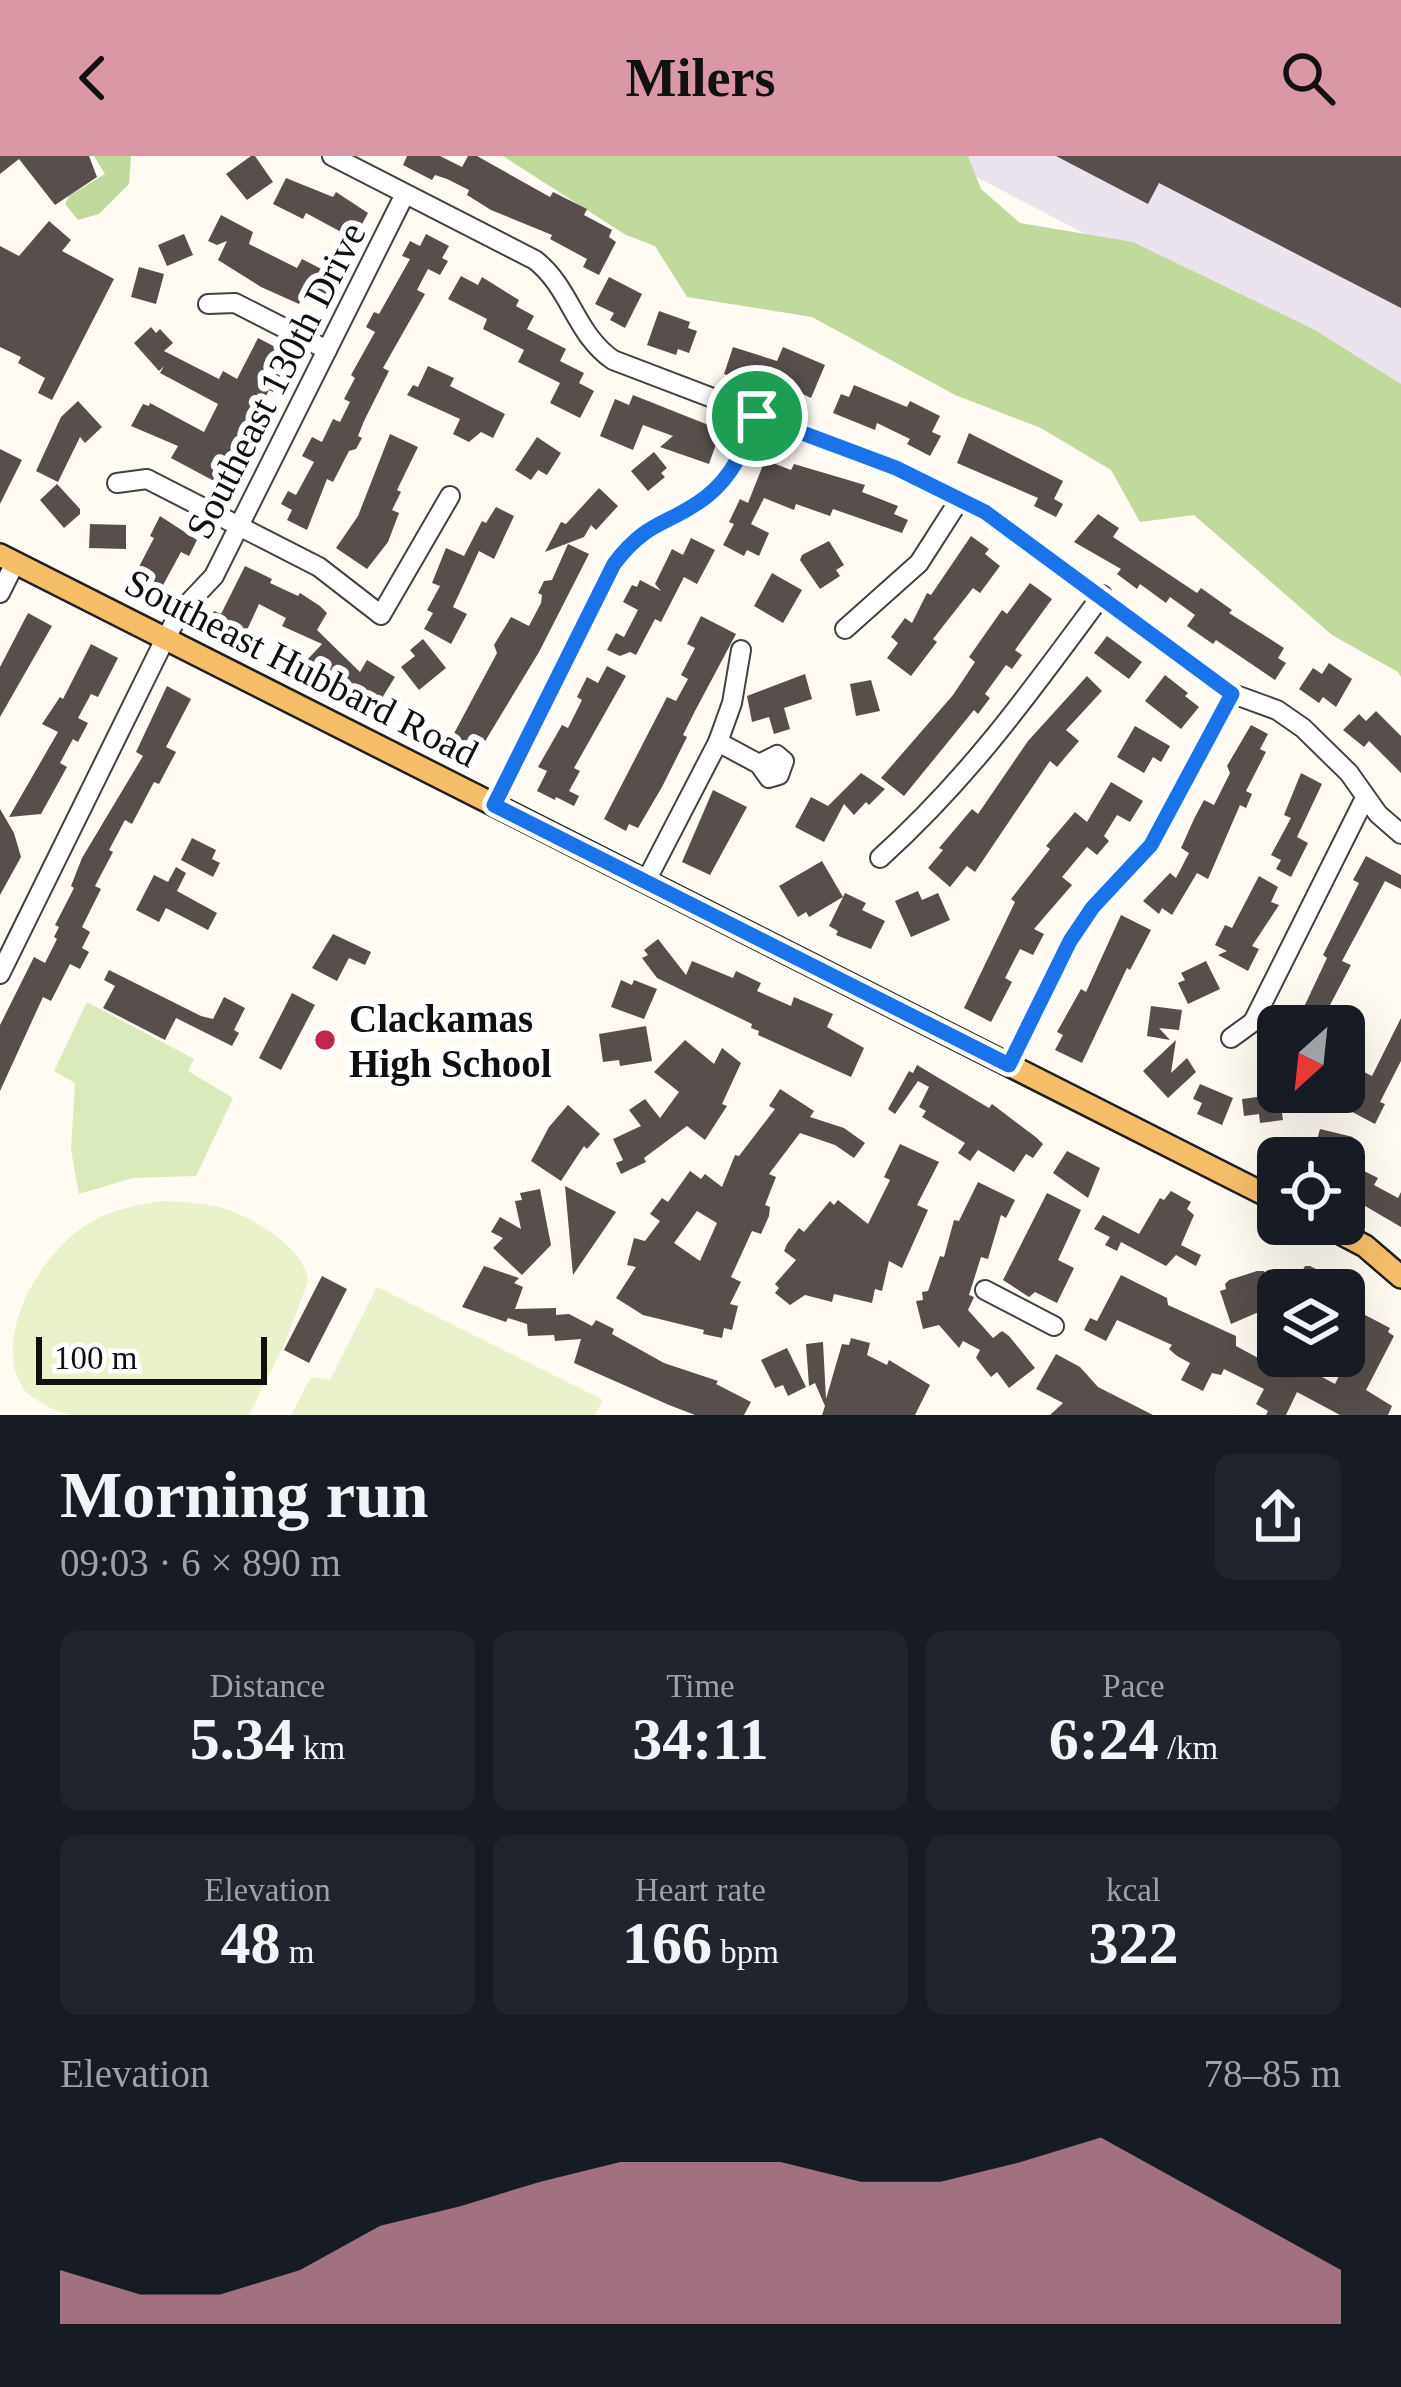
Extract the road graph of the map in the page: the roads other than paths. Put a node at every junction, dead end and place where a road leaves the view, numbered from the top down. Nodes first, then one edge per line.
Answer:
1 (332, 156) edge
2 (405, 194) junction
3 (208, 304) dead end
4 (327, 350) junction
5 (757, 416) junction
6 (117, 483) dead end
7 (449, 496) dead end
8 (960, 499) junction
9 (238, 526) junction
10 (8, 559) edge
11 (0, 593) edge
12 (1102, 595) junction
13 (845, 628) dead end
14 (165, 639) junction
15 (741, 650) dead end
16 (1232, 694) junction
17 (718, 742) junction
18 (759, 764) dead end
19 (1365, 798) junction
20 (494, 805) junction
21 (1401, 834) edge
22 (880, 857) dead end
23 (646, 881) junction
24 (0, 974) edge
25 (1231, 1038) dead end
26 (1009, 1065) junction
27 (1257, 1190) edge
28 (1363, 1245) edge
29 (1401, 1277) edge
30 (985, 1290) dead end
31 (1054, 1326) dead end

1 - 2 street
2 - 4 street, Southeast 130th Drive
2 - 5 street
3 - 4 street
4 - 9 street, Southeast 130th Drive
5 - 8 street
5 - 20 street
6 - 9 street
7 - 9 street
8 - 12 street
8 - 13 street
9 - 14 street, Southeast 130th Drive
10 - 11 street
10 - 14 main road, Southeast Hubbard Road
12 - 16 street
12 - 22 street
14 - 20 main road, Southeast Hubbard Road
14 - 24 street, Southeast 130th Drive
15 - 17 street
16 - 19 street
16 - 26 street
17 - 18 street
17 - 23 street
19 - 21 street
19 - 25 street
20 - 23 main road, Southeast Hubbard Road
23 - 26 main road, Southeast Hubbard Road
26 - 27 main road, Southeast Hubbard Road
28 - 29 main road
30 - 31 street

